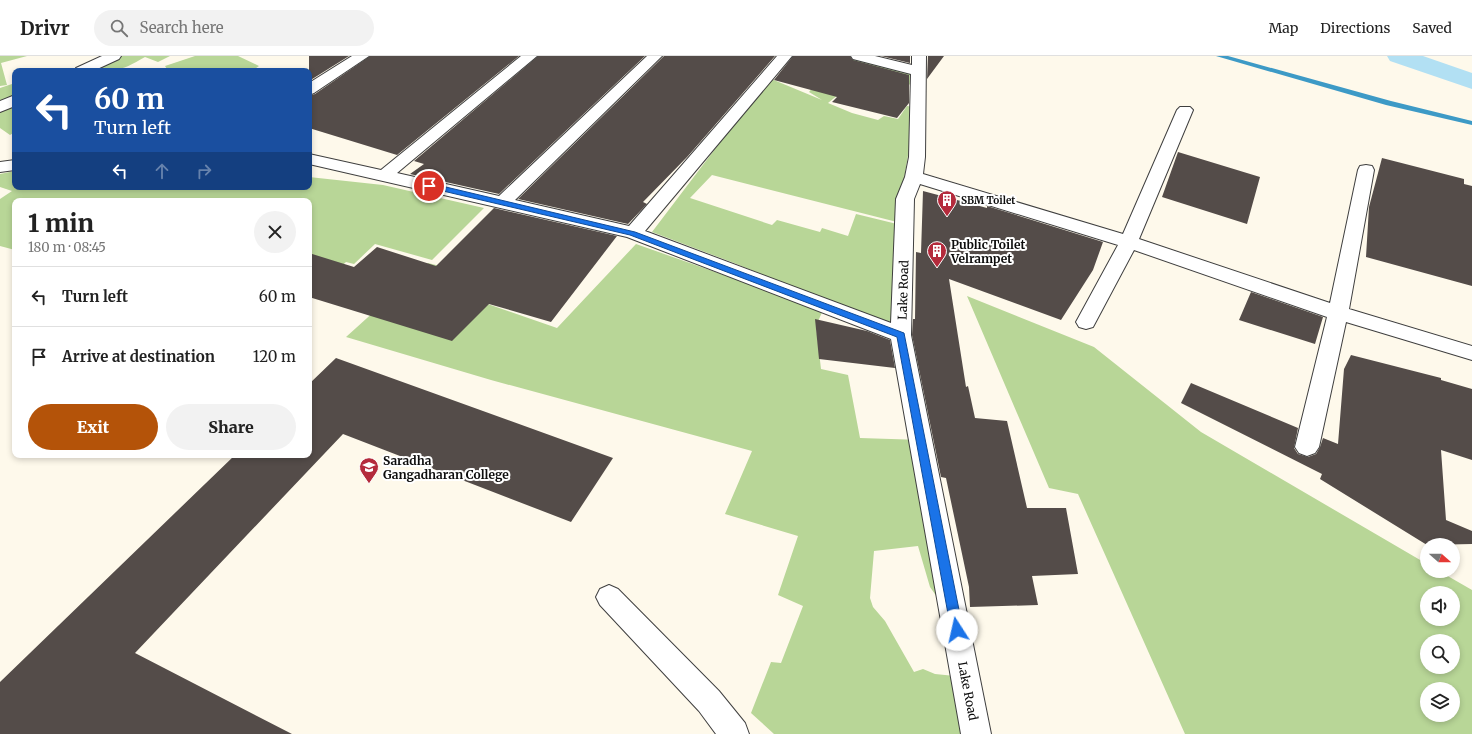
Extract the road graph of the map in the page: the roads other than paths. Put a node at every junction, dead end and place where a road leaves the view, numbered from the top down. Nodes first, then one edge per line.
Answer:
1 (114, 56) edge
2 (362, 56) edge
3 (530, 56) edge
4 (655, 56) edge
5 (785, 56) edge
6 (858, 56) edge
7 (918, 63) edge
8 (88, 68) edge
9 (312, 88) edge
10 (12, 101) edge
11 (0, 107) edge
12 (1185, 110) dead end
13 (312, 160) edge
14 (12, 165) edge
15 (0, 167) edge
16 (1366, 170) dead end
17 (384, 176) junction
18 (914, 178) junction
19 (503, 202) junction
20 (633, 233) junction
21 (1129, 241) junction
22 (1338, 313) junction
23 (1086, 322) dead end
24 (901, 335) junction
25 (1472, 353) edge
26 (1307, 447) dead end
27 (609, 597) dead end
28 (734, 734) edge
29 (976, 734) edge

1 - 8 street
2 - 9 street
3 - 17 street
4 - 19 street
5 - 20 street
6 - 7 street
7 - 18 street, Lake Road
10 - 11 street
12 - 21 street
13 - 17 street
14 - 15 street
16 - 22 street
17 - 19 street
18 - 21 street
18 - 24 street, Lake Road
19 - 20 street
20 - 24 street
21 - 22 street
21 - 23 street
22 - 25 street
22 - 26 street
24 - 29 street, Lake Road
27 - 28 street

